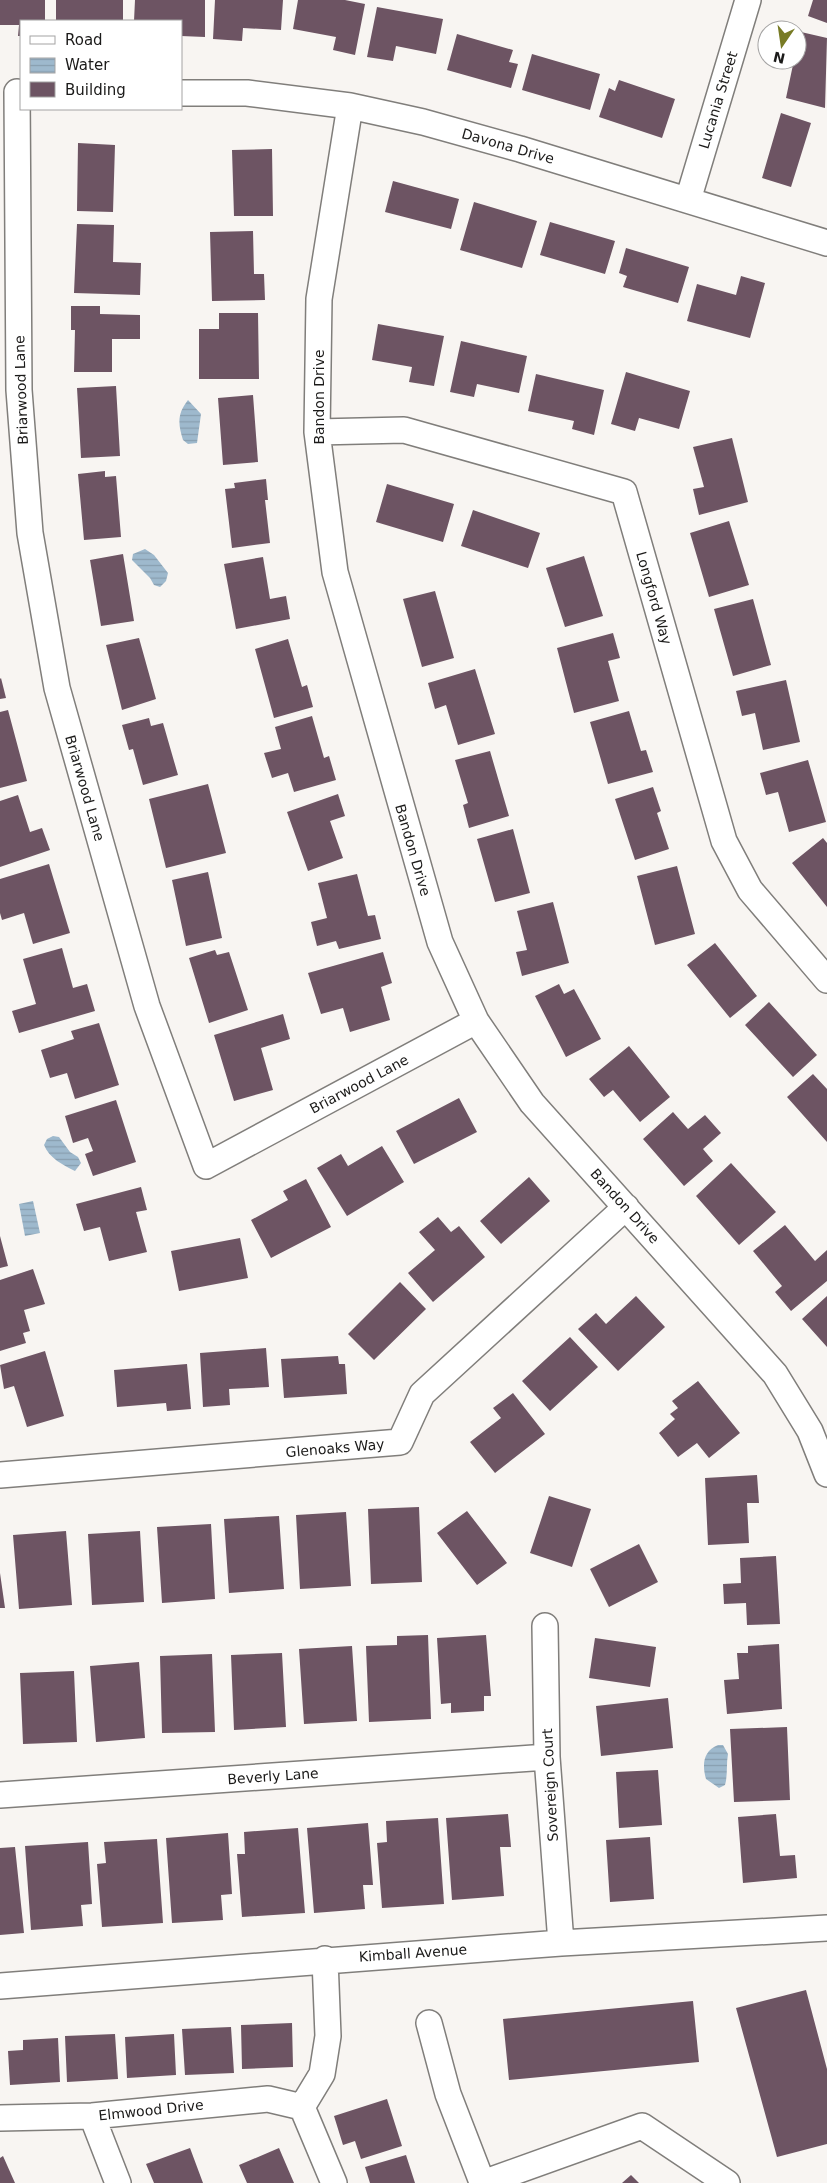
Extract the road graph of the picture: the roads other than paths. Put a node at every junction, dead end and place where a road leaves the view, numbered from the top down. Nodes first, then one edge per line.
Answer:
1 (748, 0) edge
2 (13, 92) edge
3 (182, 93) edge
4 (350, 106) junction
5 (688, 200) junction
6 (827, 243) edge
7 (10, 390) edge
8 (316, 432) junction
9 (827, 980) edge
10 (476, 1021) junction
11 (626, 1207) junction
12 (827, 1474) edge
13 (0, 1475) edge
14 (545, 1626) dead end
15 (547, 1757) junction
16 (0, 1795) edge
17 (827, 1928) edge
18 (561, 1943) junction
19 (325, 1960) junction
20 (0, 1986) edge
21 (429, 2023) dead end
22 (302, 2107) junction
23 (92, 2116) junction
24 (0, 2118) edge
25 (482, 2182) edge
26 (118, 2183) edge
27 (334, 2183) edge
28 (727, 2183) edge

1 - 5 street, Lucania Street
2 - 7 street, Briarwood Lane
3 - 4 street, Davona Drive
4 - 5 street, Davona Drive
4 - 8 street, Bandon Drive
5 - 6 street, Davona Drive
7 - 10 street, Briarwood Lane
8 - 9 street, Longford Way
8 - 10 street, Bandon Drive
10 - 11 street, Bandon Drive
11 - 12 street, Bandon Drive
11 - 13 street, Glenoaks Way
14 - 15 street, Sovereign Court
15 - 16 street, Beverly Lane
15 - 18 street, Sovereign Court
17 - 18 street, Kimball Avenue
18 - 19 street, Kimball Avenue
19 - 20 street, Kimball Avenue
19 - 22 street
21 - 25 street
22 - 23 street, Elmwood Drive
22 - 27 street
23 - 24 street, Elmwood Drive
23 - 26 street
25 - 28 street

